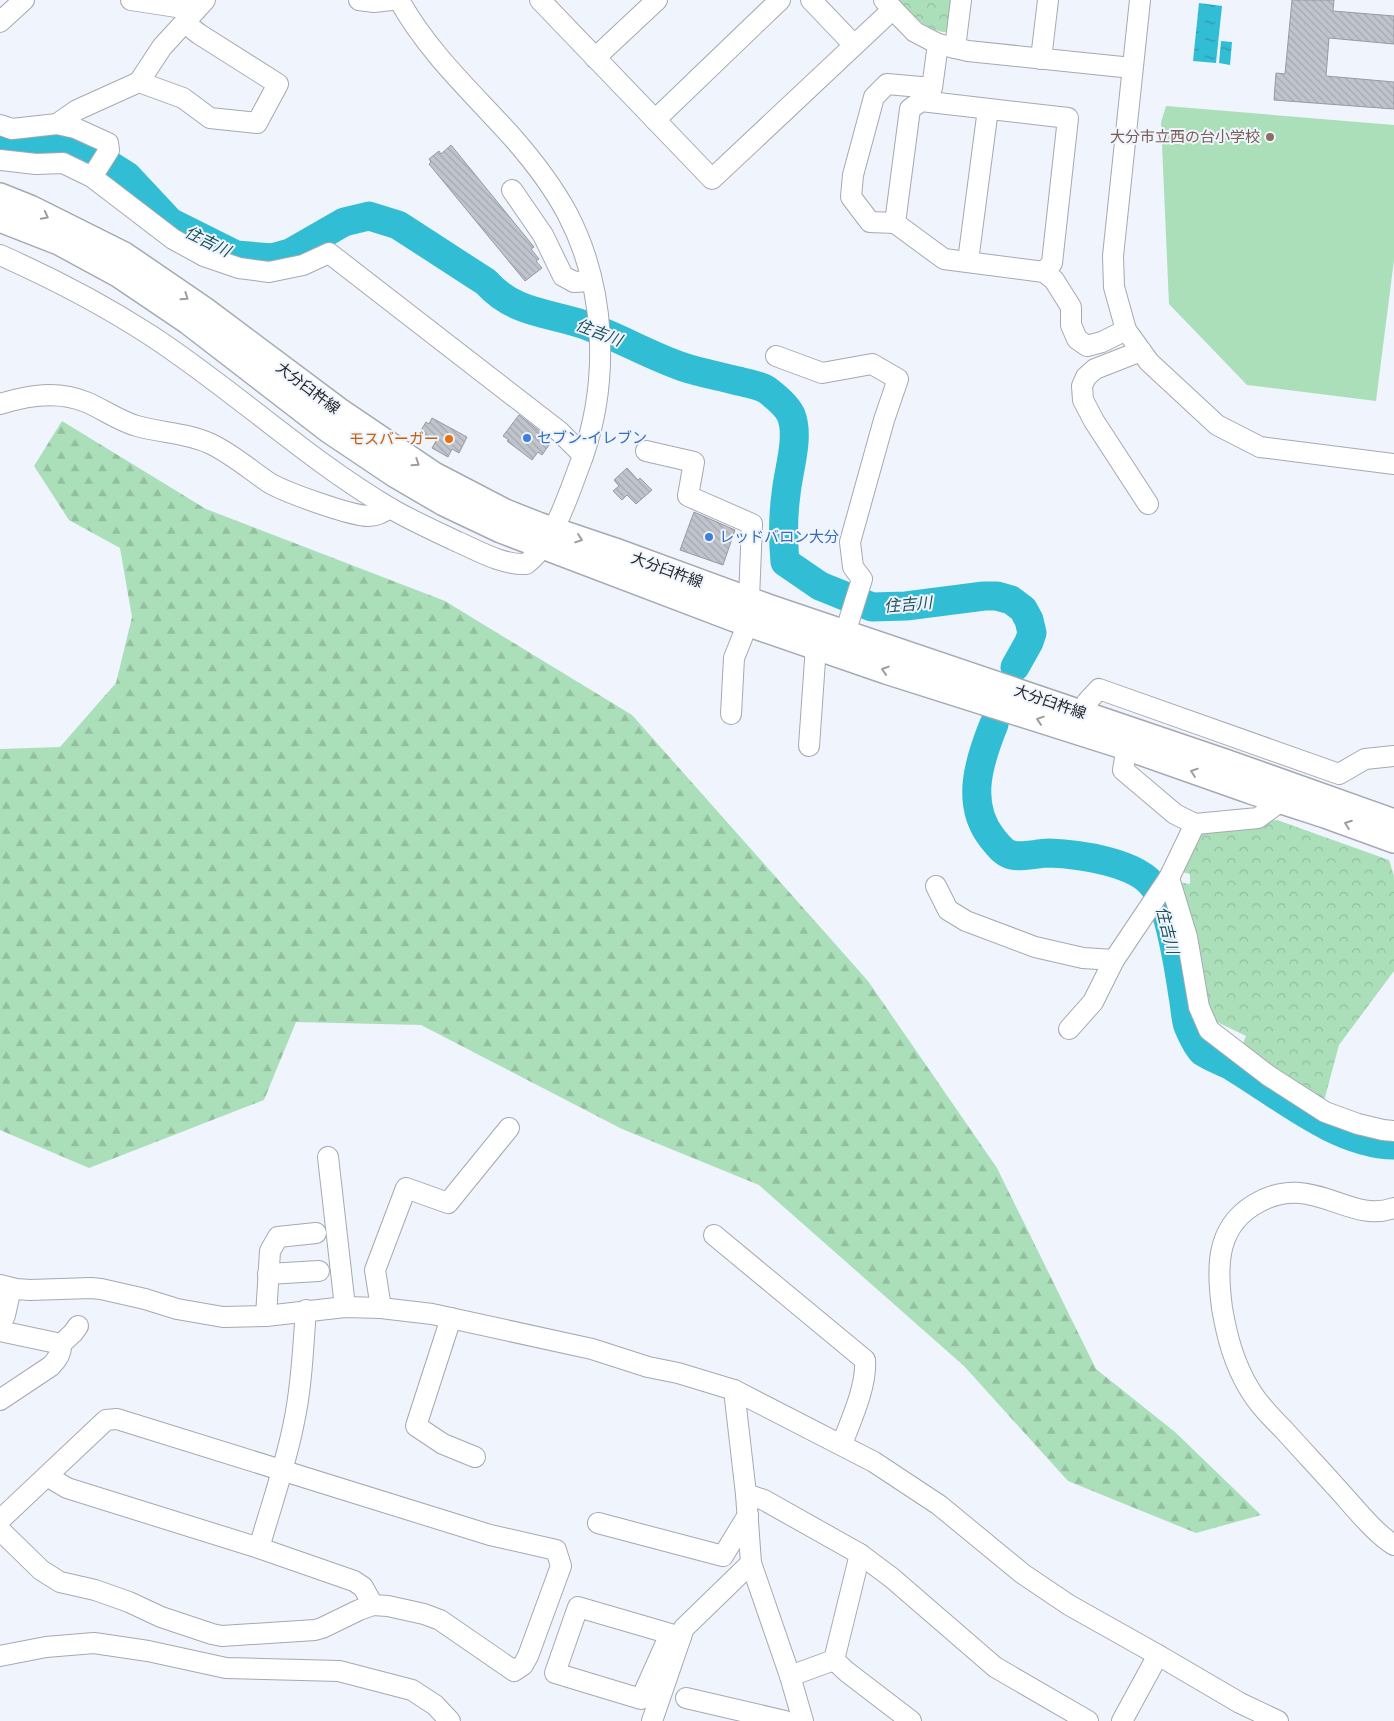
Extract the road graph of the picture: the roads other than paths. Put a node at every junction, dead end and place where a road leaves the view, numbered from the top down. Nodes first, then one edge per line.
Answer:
1 (24, 0) edge
2 (132, 0) edge
3 (359, 0) edge
4 (391, 0) edge
5 (399, 0) edge
6 (540, 0) edge
7 (657, 0) edge
8 (780, 0) edge
9 (811, 0) edge
10 (961, 0) edge
11 (1048, 0) edge
12 (1140, 0) edge
13 (888, 4) edge
14 (195, 11) edge
15 (0, 22) edge
16 (854, 45) junction
17 (946, 46) junction
18 (595, 58) junction
19 (1041, 58) junction
20 (1132, 68) junction
21 (139, 82) junction
22 (988, 109) junction
23 (655, 120) junction
24 (58, 124) junction
25 (0, 125) edge
26 (0, 160) edge
27 (94, 173) junction
28 (512, 190) dead end
29 (0, 196) edge
30 (0, 219) edge
31 (895, 224) junction
32 (0, 255) edge
33 (968, 261) junction
34 (1044, 272) junction
35 (592, 281) junction
36 (1126, 330) junction
37 (1141, 351) junction
38 (776, 356) dead end
39 (0, 404) edge
40 (646, 451) dead end
41 (583, 455) junction
42 (1394, 464) edge
43 (1148, 504) dead end
44 (390, 508) junction
45 (548, 538) junction
46 (748, 611) junction
47 (838, 636) junction
48 (732, 714) dead end
49 (1080, 723) junction
50 (1128, 739) junction
51 (809, 746) dead end
52 (1394, 756) edge
53 (1280, 801) junction
54 (1394, 822) edge
55 (1195, 824) junction
56 (1394, 840) edge
57 (1167, 881) junction
58 (936, 886) dead end
59 (1114, 960) junction
60 (1069, 1028) dead end
61 (509, 1128) dead end
62 (1394, 1131) edge
63 (328, 1157) dead end
64 (1388, 1210) edge
65 (1394, 1228) edge
66 (316, 1233) dead end
67 (714, 1235) dead end
68 (319, 1271) dead end
69 (268, 1274) junction
70 (5, 1287) edge
71 (345, 1307) junction
72 (381, 1308) junction
73 (306, 1310) junction
74 (266, 1316) junction
75 (451, 1318) junction
76 (0, 1326) edge
77 (78, 1326) dead end
78 (0, 1331) edge
79 (61, 1344) junction
80 (734, 1390) junction
81 (0, 1400) edge
82 (842, 1444) junction
83 (475, 1457) dead end
84 (282, 1470) junction
85 (47, 1476) junction
86 (746, 1494) junction
87 (748, 1516) junction
88 (0, 1520) edge
89 (598, 1523) dead end
90 (0, 1530) edge
91 (1394, 1545) edge
92 (259, 1548) junction
93 (860, 1554) junction
94 (751, 1563) junction
95 (373, 1605) junction
96 (675, 1635) junction
97 (1158, 1655) junction
98 (0, 1656) edge
99 (834, 1660) junction
100 (790, 1676) junction
101 (686, 1698) dead end
102 (450, 1721) edge
103 (652, 1721) edge
104 (785, 1721) edge
105 (803, 1721) edge
106 (911, 1721) edge
107 (1088, 1721) edge
108 (1122, 1721) edge
109 (1278, 1721) edge

1 - 15 street
2 - 14 street
3 - 4 street
5 - 35 street
6 - 18 street
7 - 18 street
8 - 23 street
9 - 16 street
10 - 17 street
11 - 19 street
12 - 20 street
13 - 16 street
13 - 17 street
14 - 21 street
14 - 21 street
16 - 23 street
17 - 19 street
17 - 31 street
18 - 23 street
19 - 20 street
20 - 36 street
21 - 24 street
22 - 31 street
22 - 33 street
22 - 34 street
24 - 25 street
24 - 27 street
26 - 27 street
27 - 41 street
28 - 35 street
29 -> 45 main road, 大分臼杵線
30 - 45 main road, 大分臼杵線
31 - 33 street
32 - 44 street
33 - 34 street
34 - 36 street
35 - 41 street
36 - 37 street
37 - 42 street
37 - 43 street
38 - 47 street
39 - 44 street
40 - 46 street
41 - 45 street
44 - 45 street
45 - 46 main road, 大分臼杵線
46 - 47 main road, 大分臼杵線
46 - 48 street
47 - 49 main road, 大分臼杵線
47 - 51 street
49 - 50 main road, 大分臼杵線
49 - 52 street
53 -> 50 main road, 大分臼杵線
50 - 54 main road, 大分臼杵線
50 - 55 street
53 - 55 street
56 -> 53 main road, 大分臼杵線
55 - 57 street
57 - 59 street
57 - 62 street
58 - 59 street
59 - 60 street
61 - 72 street
63 - 71 street
64 - 65 street
64 - 91 street
66 - 69 street
67 - 82 street
68 - 69 street
69 - 74 street
70 - 74 street
70 - 76 street
71 - 72 street
71 - 73 street
72 - 75 street
73 - 74 street
73 - 84 street
75 - 80 street
75 - 83 street
77 - 79 street
78 - 79 street
79 - 81 street
80 - 82 street
80 - 86 street
82 - 97 street
84 - 85 street
84 - 92 street
84 - 95 street
85 - 88 street
85 - 92 street
86 - 87 street
86 - 93 street
87 - 89 street
87 - 94 street
90 - 95 street
92 - 95 street
93 - 99 street
93 - 107 street
94 - 96 street
94 - 100 street
96 - 96 street
96 - 103 street
97 - 108 street
97 - 109 street
98 - 102 street
99 - 100 street
99 - 106 street
100 - 105 street
101 - 104 street

